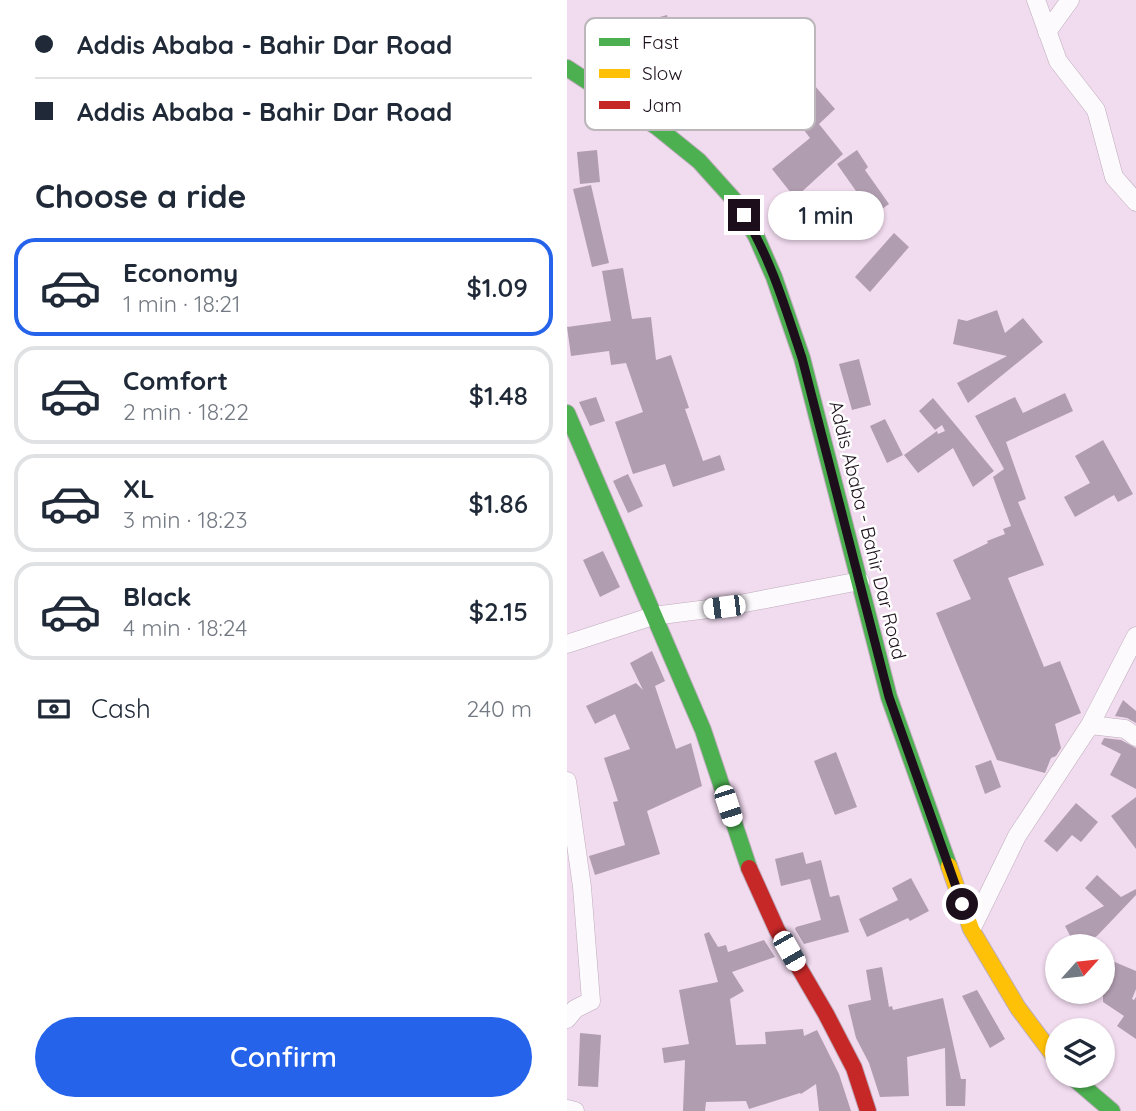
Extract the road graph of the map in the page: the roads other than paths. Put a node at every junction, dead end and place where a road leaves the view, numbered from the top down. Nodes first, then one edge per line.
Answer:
1 (1035, 0) edge
2 (1070, 0) edge
3 (1047, 32) junction
4 (567, 68) edge
5 (585, 79) edge
6 (662, 130) edge
7 (1136, 202) edge
8 (567, 413) edge
9 (860, 581) junction
10 (653, 616) junction
11 (1136, 636) edge
12 (567, 644) edge
13 (1090, 725) junction
14 (1136, 737) edge
15 (567, 781) edge
16 (971, 929) junction
17 (567, 1019) edge
18 (1045, 1044) edge
19 (1085, 1088) edge
20 (567, 1109) edge
21 (575, 1111) edge
22 (868, 1111) edge
23 (1112, 1111) edge

1 - 3 street
2 - 3 street
3 - 7 street
4 - 5 main road, Addis Ababa - Bahir Dar Road
6 - 9 main road, Addis Ababa - Bahir Dar Road
8 - 10 main road
9 - 10 street
9 - 16 main road, Addis Ababa - Bahir Dar Road
10 - 12 street
10 - 22 main road
11 - 13 street
13 - 14 street
13 - 16 street
15 - 17 street
16 - 18 main road, Addis Ababa - Bahir Dar Road
19 - 23 main road
20 - 21 street

